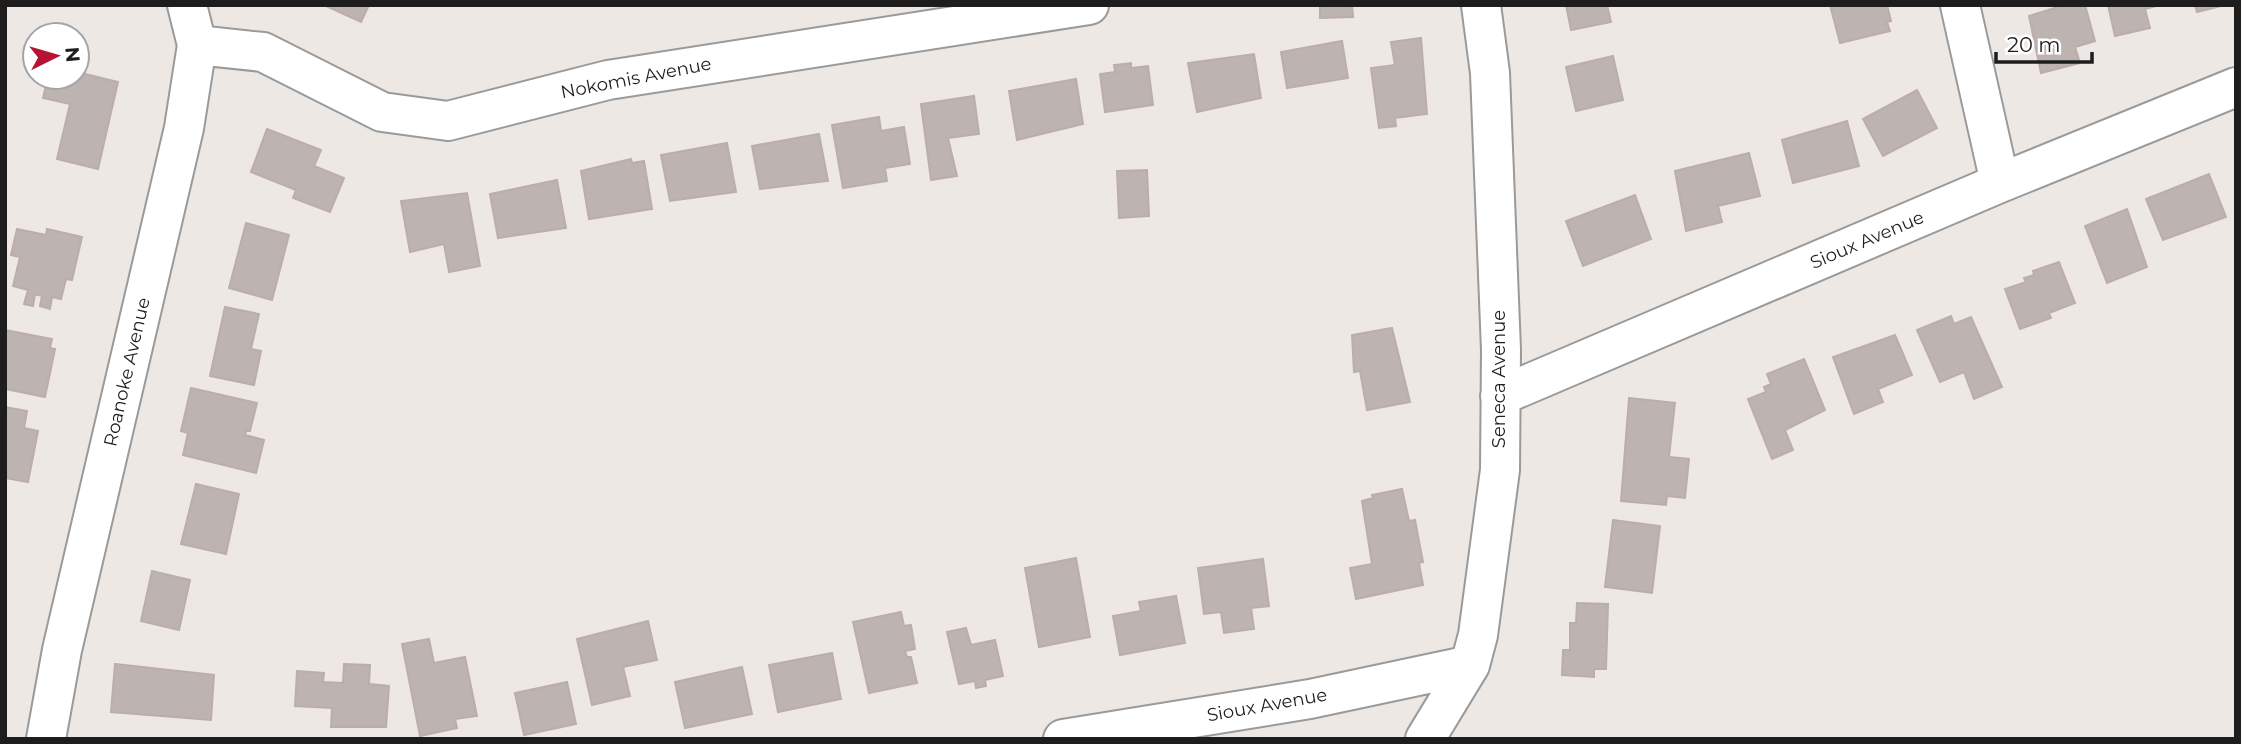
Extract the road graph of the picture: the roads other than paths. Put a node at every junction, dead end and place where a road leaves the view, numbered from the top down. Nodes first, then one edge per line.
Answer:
1 (187, 5) edge
2 (1090, 5) edge
3 (1481, 5) edge
4 (1960, 5) edge
5 (197, 45) junction
6 (2236, 87) edge
7 (2000, 183) junction
8 (1500, 396) junction
9 (1470, 665) junction
10 (46, 739) edge
11 (1063, 739) edge
12 (1425, 739) edge

1 - 5 street, Roanoke Avenue
2 - 5 street, Nokomis Avenue
3 - 8 street, Seneca Avenue
4 - 7 street
5 - 10 street, Roanoke Avenue
6 - 7 street, Sioux Avenue
7 - 8 street, Sioux Avenue
8 - 9 street, Seneca Avenue
9 - 11 street, Sioux Avenue
9 - 12 street, Seneca Avenue

